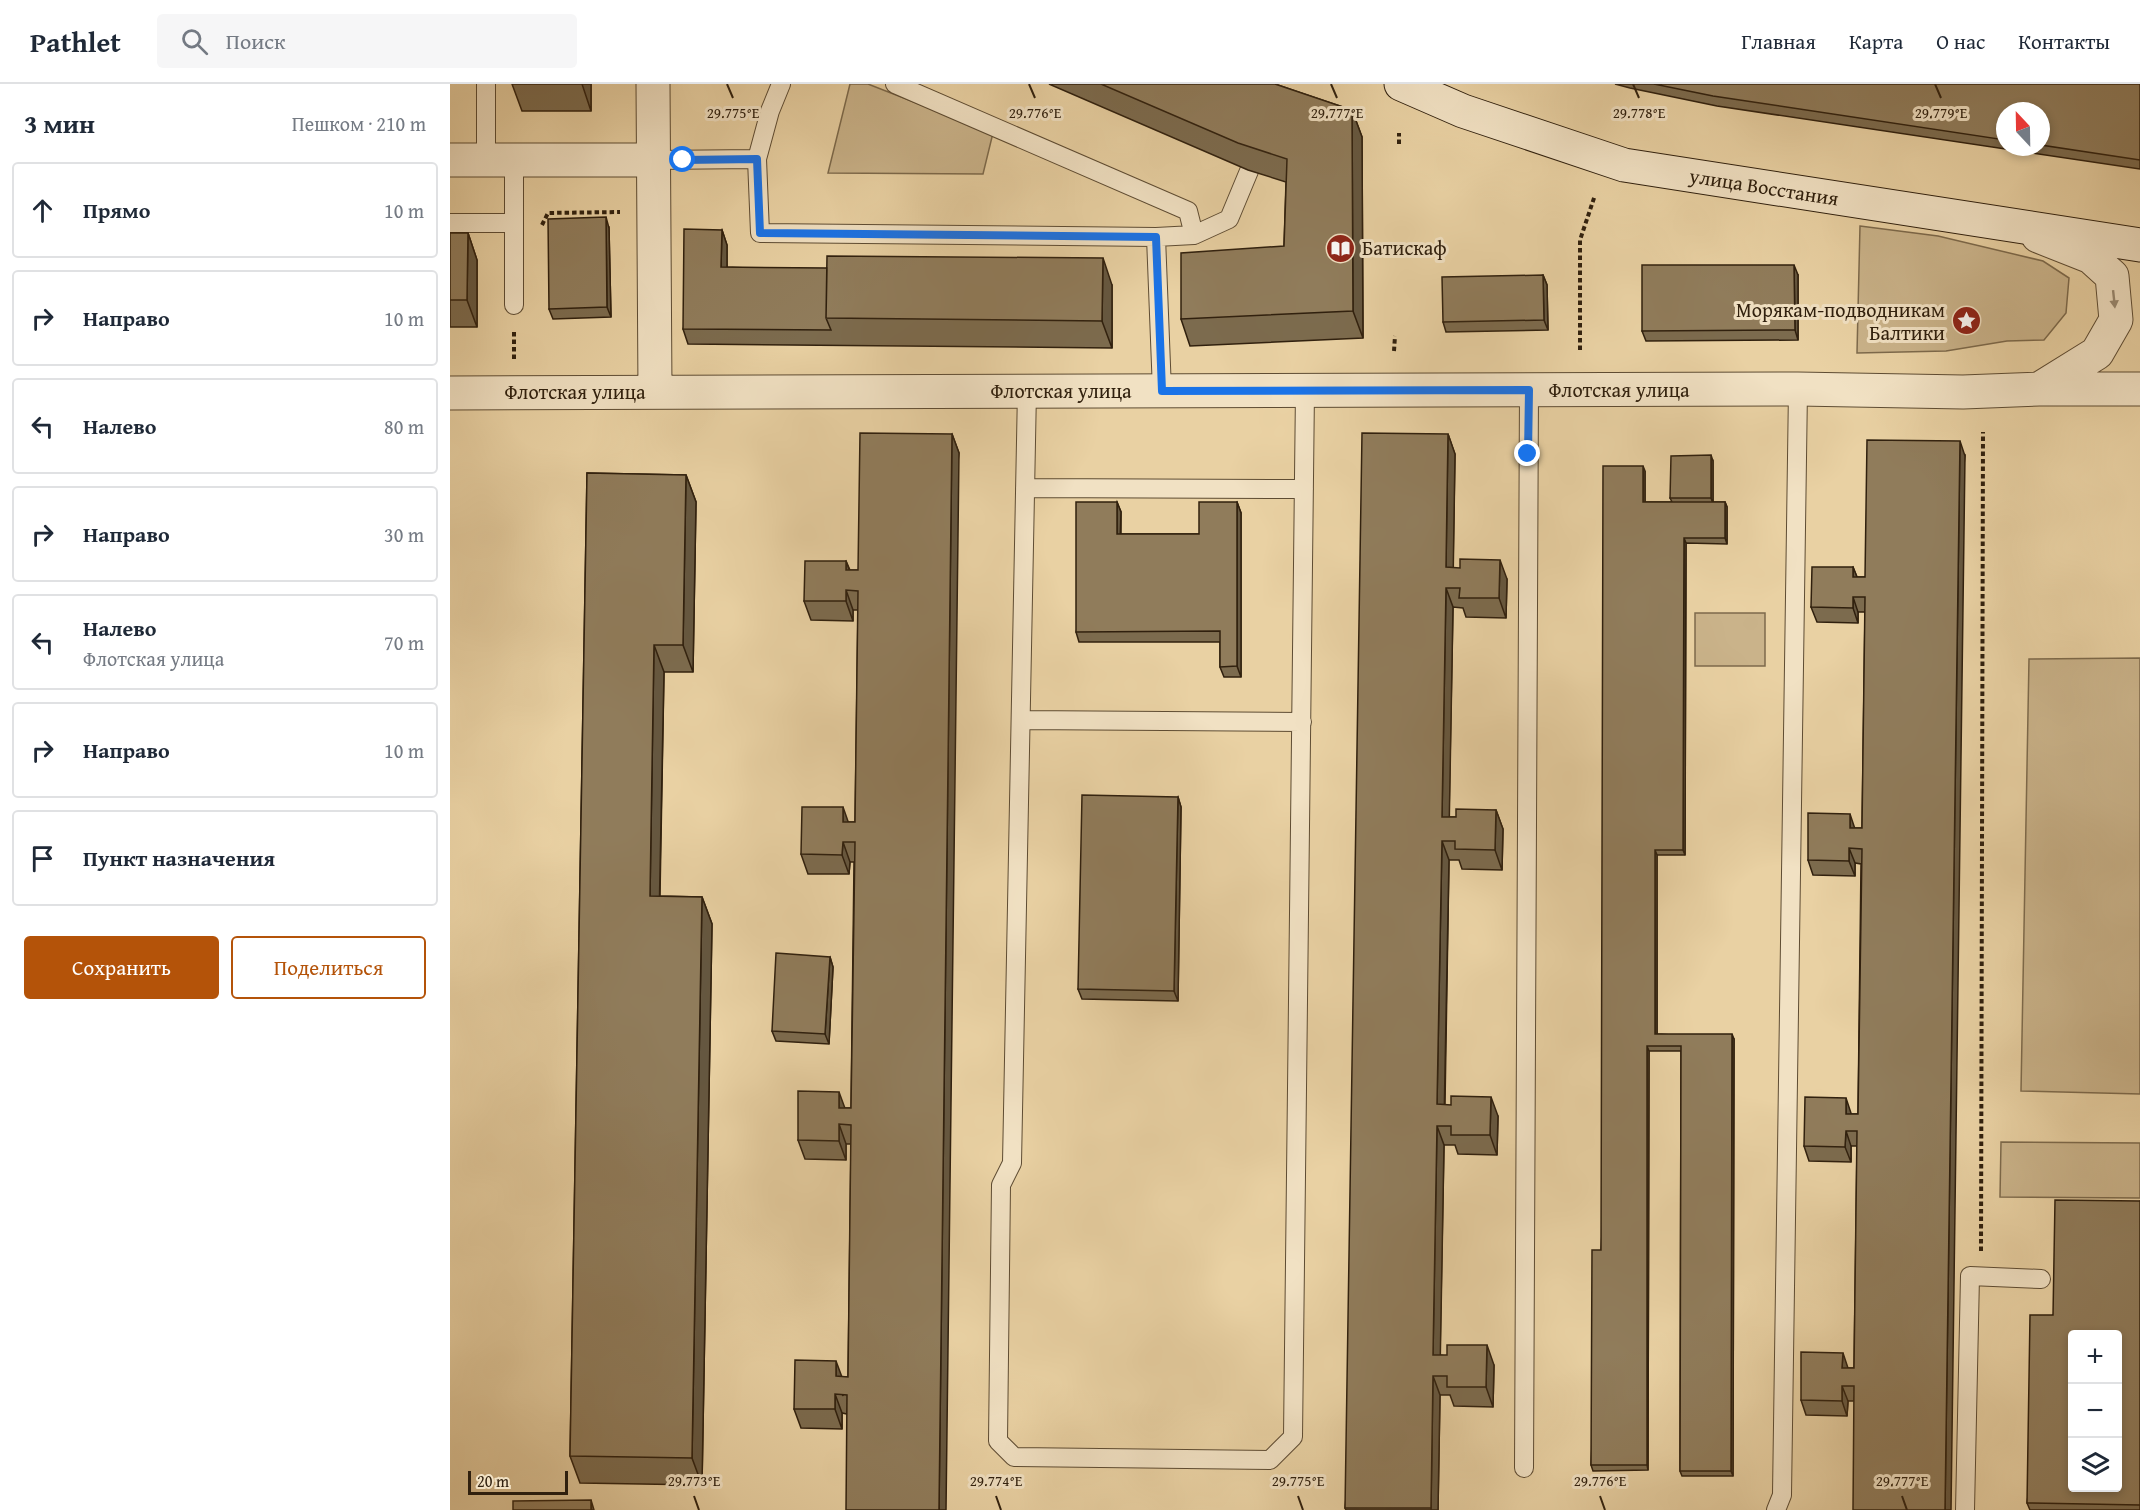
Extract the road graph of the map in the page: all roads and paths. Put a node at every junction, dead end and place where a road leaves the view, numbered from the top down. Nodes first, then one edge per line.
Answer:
1 (486, 84) edge
2 (653, 84) edge
3 (767, 84) edge
4 (782, 84) edge
5 (895, 84) edge
6 (1401, 84) edge
7 (770, 111) junction
8 (1399, 134) dead end
9 (1399, 144) dead end
10 (757, 159) junction
11 (450, 160) edge
12 (500, 160) junction
13 (652, 160) junction
14 (1249, 171) edge
15 (1595, 195) dead end
16 (629, 212) dead end
17 (450, 223) edge
18 (514, 223) junction
19 (2006, 223) junction
20 (1194, 235) junction
21 (1156, 237) junction
22 (2140, 245) edge
23 (514, 274) junction
24 (514, 305) dead end
25 (1395, 336) dead end
26 (1580, 350) dead end
27 (1395, 351) dead end
28 (1797, 389) junction
29 (2039, 389) junction
30 (2140, 389) edge
31 (1027, 390) junction
32 (1305, 390) junction
33 (1529, 390) junction
34 (655, 391) junction
35 (1162, 391) junction
36 (450, 393) edge
37 (1983, 432) dead end
38 (1025, 488) junction
39 (1304, 489) junction
40 (1021, 720) junction
41 (1302, 722) junction
42 (1981, 1276) junction
43 (2041, 1279) dead end
44 (1524, 1468) dead end
45 (1776, 1510) edge
46 (1965, 1510) edge

1 - 12 lane
2 - 13 street
3 - 7 lane
4 - 7 lane
5 - 20 lane
6 - 19 street, улица Восстания
7 - 10 lane
8 - 9 path
10 - 13 lane
10 - 21 lane
11 - 12 street
12 - 13 street
12 - 18 lane
13 - 34 street
14 - 20 lane
15 - 26 path
16 - 23 path
17 - 18 lane
18 - 23 lane
19 - 22 street, улица Восстания
19 -> 29 street
20 - 21 lane
21 - 35 lane
23 - 24 lane
25 - 27 path
28 - 29 street, Флотская улица
28 - 33 street, Флотская улица
28 - 45 lane
29 - 30 street, Флотская улица
31 - 34 street, Флотская улица
31 - 35 street, Флотская улица
31 - 38 lane
32 - 33 street, Флотская улица
32 - 35 street, Флотская улица
32 - 39 lane
33 - 44 lane
34 - 36 street, Флотская улица
37 - 42 path
38 - 39 lane
38 - 40 lane
39 - 41 lane
40 - 41 lane
40 - 41 lane
42 - 43 lane
42 - 46 lane

